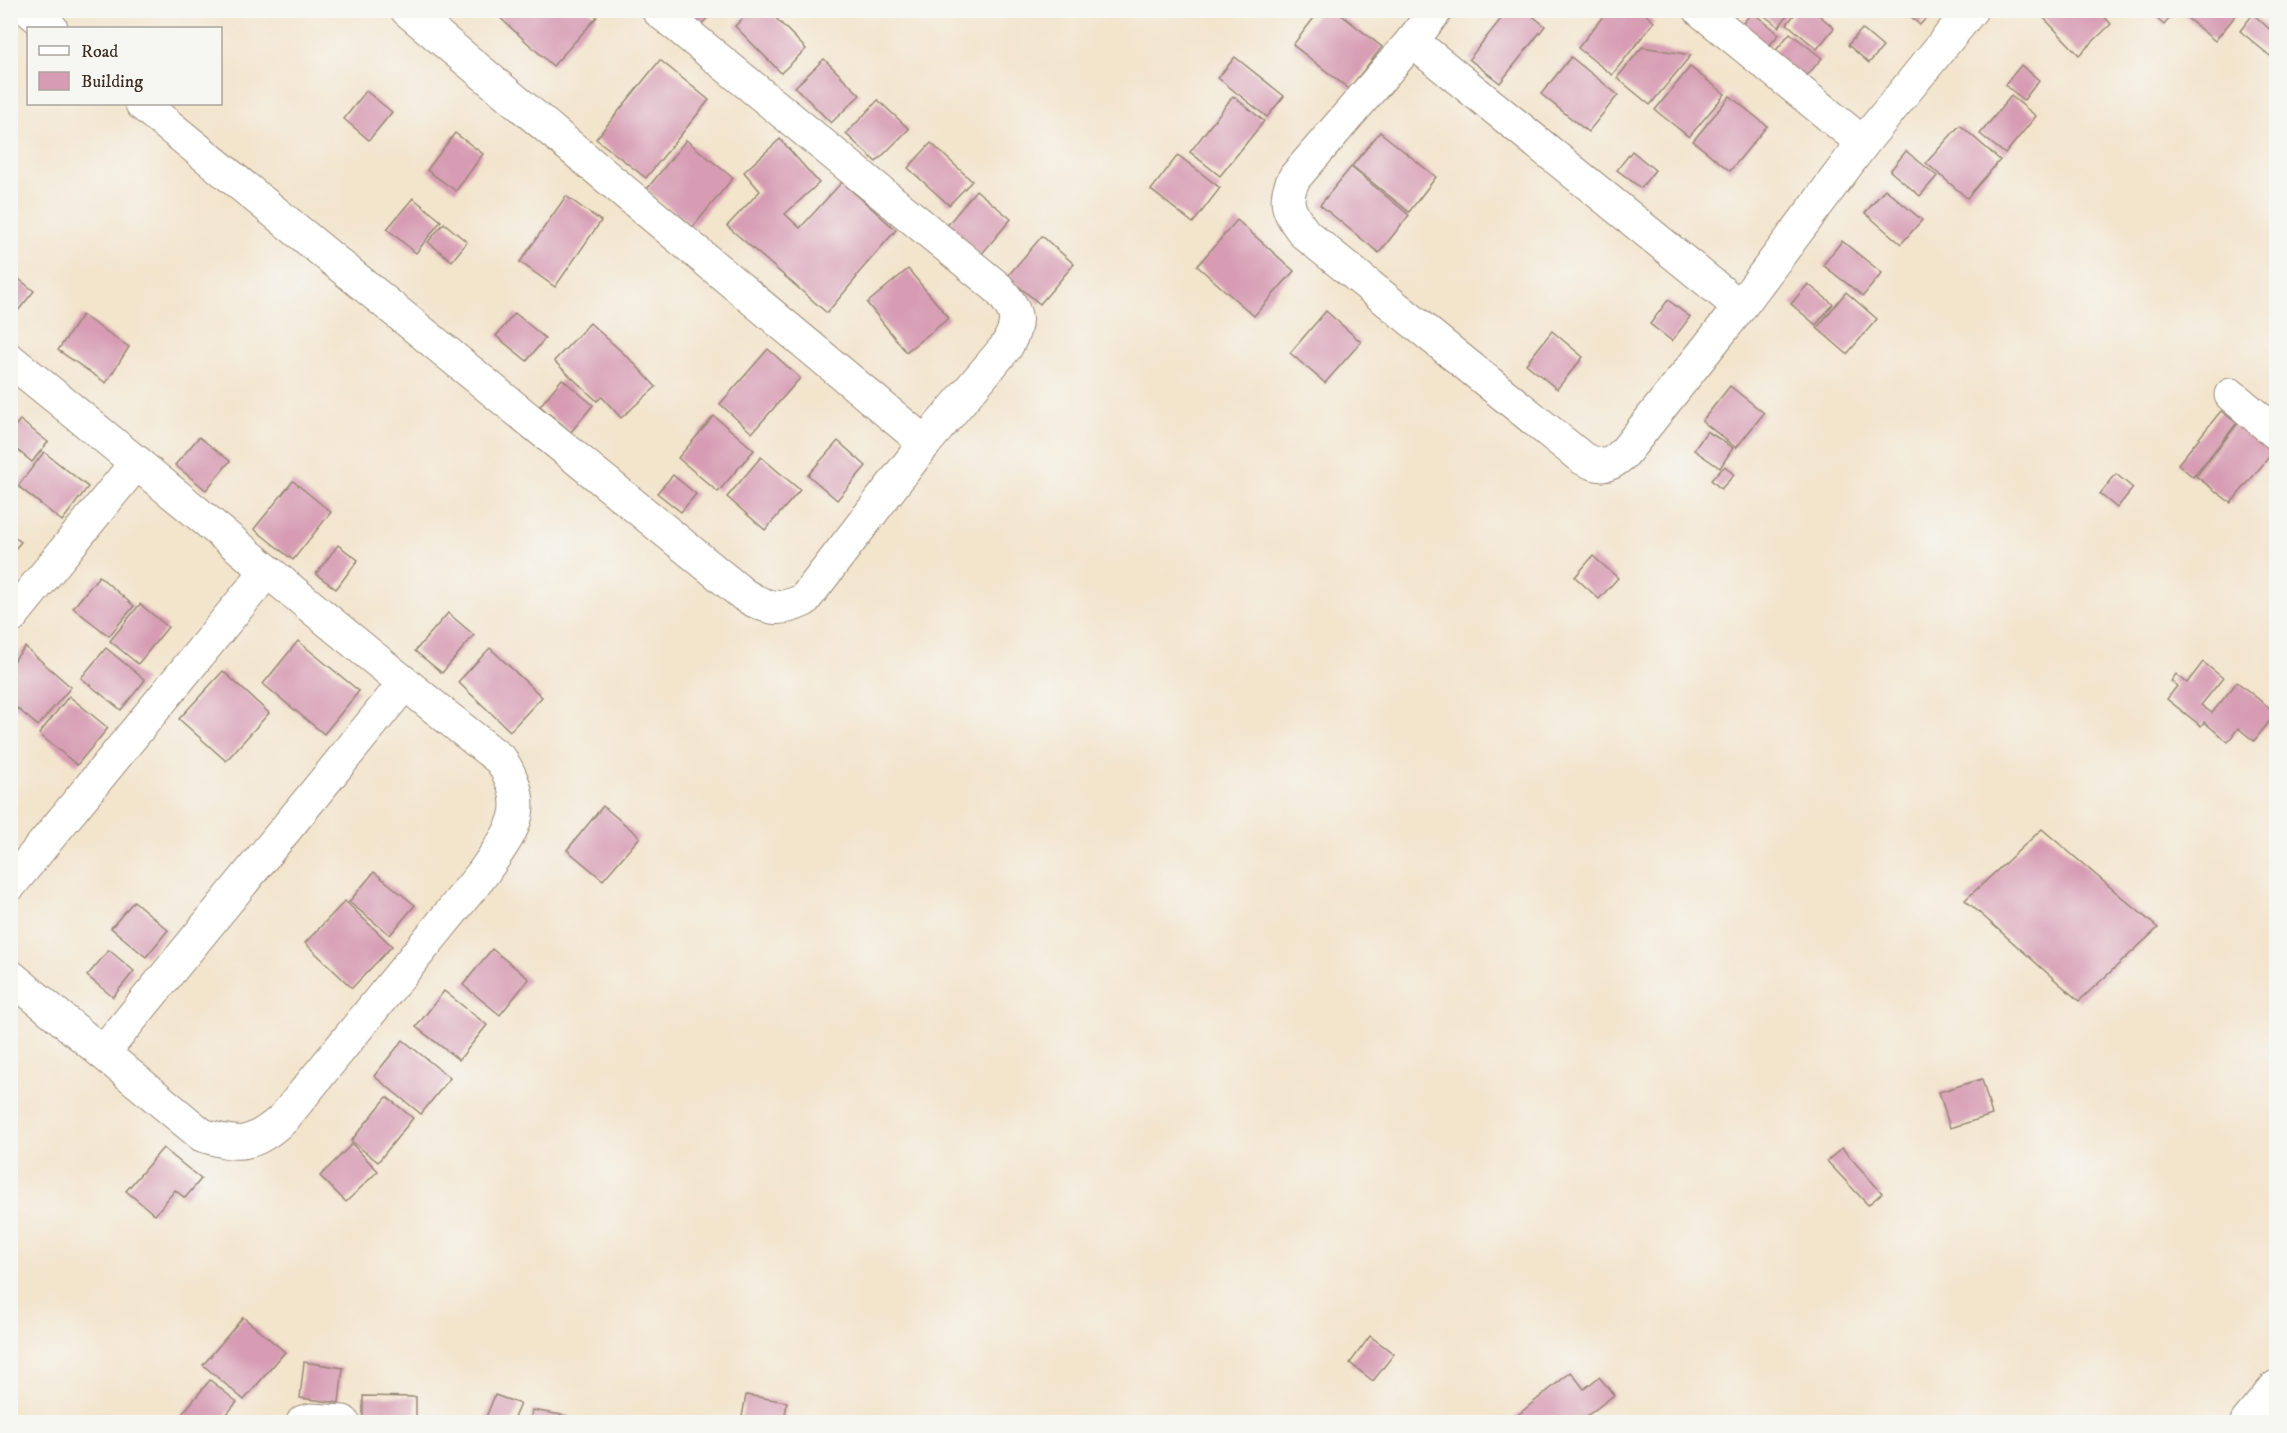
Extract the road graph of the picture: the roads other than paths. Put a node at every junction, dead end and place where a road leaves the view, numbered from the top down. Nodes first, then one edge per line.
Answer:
1 (28, 10) edge
2 (407, 10) edge
3 (658, 10) edge
4 (1436, 10) edge
5 (1700, 10) edge
6 (1971, 10) edge
7 (50, 27) edge
8 (1412, 41) junction
9 (143, 105) edge
10 (1863, 143) junction
11 (1740, 307) junction
12 (10, 360) edge
13 (2231, 395) dead end
14 (2277, 433) edge
15 (926, 443) junction
16 (137, 462) junction
17 (267, 571) junction
18 (10, 618) edge
19 (404, 684) junction
20 (10, 885) edge
21 (10, 976) edge
22 (103, 1053) junction
23 (2277, 1387) edge
24 (303, 1422) edge
25 (343, 1422) edge
26 (2247, 1422) edge

1 - 7 street
2 - 15 street
3 - 15 street
4 - 8 street
5 - 10 street
6 - 10 street
8 - 11 street
8 - 11 street
9 - 15 street
10 - 11 street
12 - 16 street
13 - 14 street
16 - 17 street
16 - 18 street
17 - 19 street
17 - 20 street
19 - 22 street
19 - 22 street
21 - 22 street
23 - 26 street
24 - 25 street

